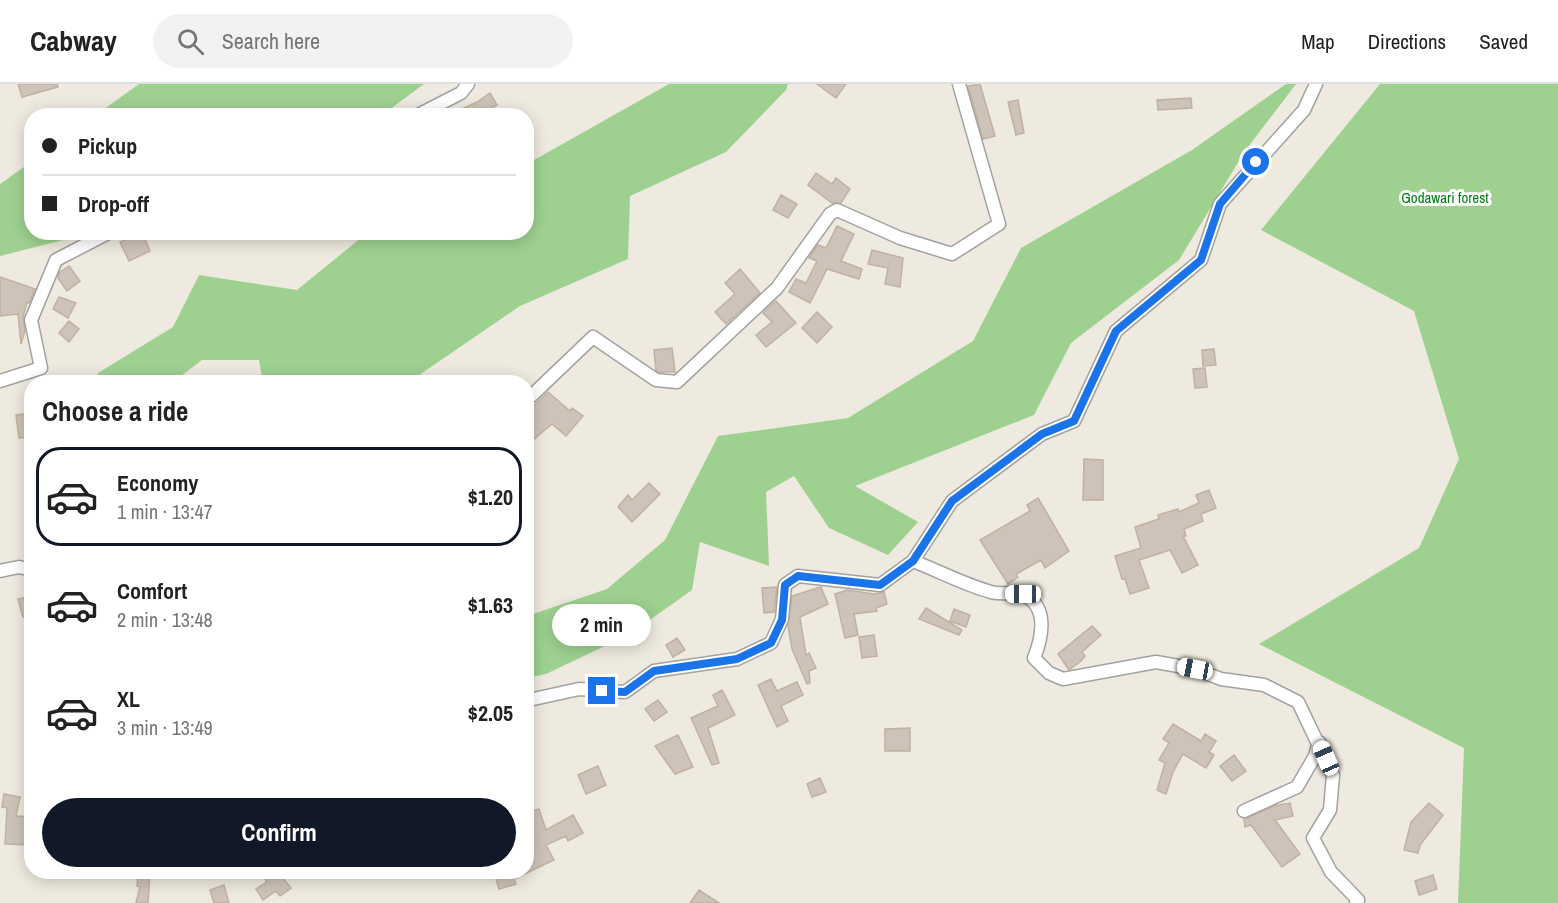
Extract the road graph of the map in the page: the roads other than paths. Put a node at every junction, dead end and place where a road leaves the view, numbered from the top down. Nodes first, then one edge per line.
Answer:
1 (468, 84) edge
2 (959, 84) edge
3 (1316, 84) edge
4 (432, 108) edge
5 (95, 240) edge
6 (0, 381) edge
7 (534, 392) edge
8 (913, 561) junction
9 (24, 568) edge
10 (0, 572) edge
11 (534, 699) edge
12 (1319, 742) junction
13 (1245, 811) dead end
14 (1356, 903) edge

1 - 4 street
2 - 7 street
3 - 8 street
5 - 6 street
8 - 11 street
8 - 12 street
9 - 10 street
12 - 13 street
12 - 14 street

